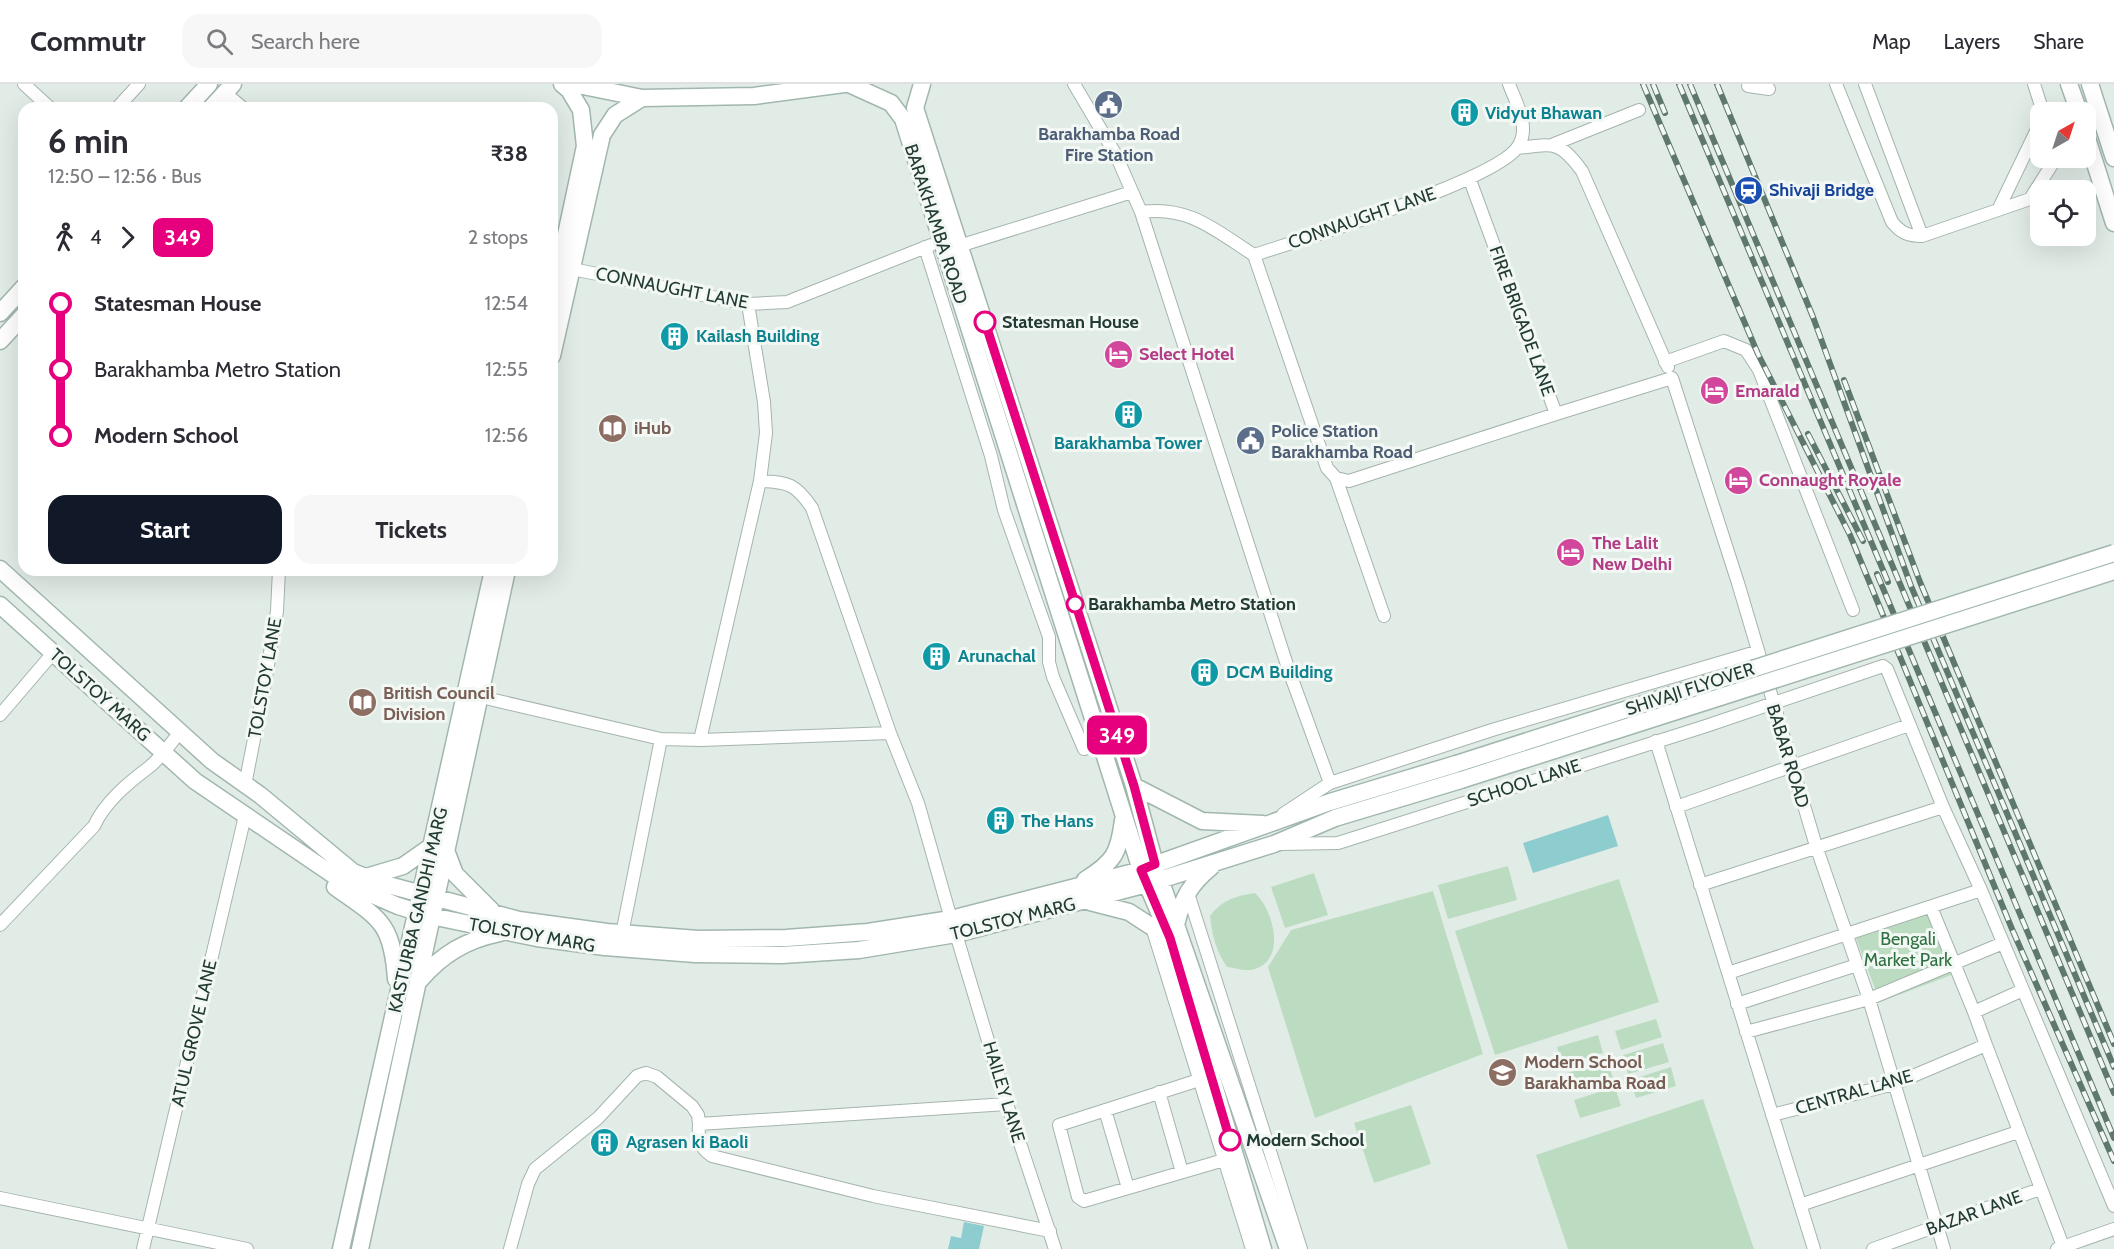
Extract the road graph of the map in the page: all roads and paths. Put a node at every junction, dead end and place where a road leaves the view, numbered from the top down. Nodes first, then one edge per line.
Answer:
1 (24, 84) edge
2 (139, 84) edge
3 (209, 84) edge
4 (562, 84) edge
5 (573, 84) edge
6 (844, 84) edge
7 (849, 84) edge
8 (907, 84) edge
9 (922, 84) edge
10 (1074, 84) edge
11 (1509, 84) edge
12 (1836, 84) edge
13 (1865, 84) edge
14 (2034, 84) edge
15 (2069, 84) edge
16 (2090, 84) edge
17 (1748, 86) dead end
18 (229, 88) edge
19 (1769, 90) dead end
20 (642, 98) junction
21 (44, 102) edge
22 (122, 102) edge
23 (192, 102) edge
24 (216, 102) edge
25 (239, 102) edge
26 (2040, 102) edge
27 (2075, 102) edge
28 (915, 108) junction
29 (1639, 110) dead end
30 (1554, 144) junction
31 (2030, 144) edge
32 (1518, 148) junction
33 (2114, 158) edge
34 (2096, 167) edge
35 (2050, 168) edge
36 (1470, 180) junction
37 (1132, 192) junction
38 (1998, 210) junction
39 (1141, 212) junction
40 (2114, 223) edge
41 (1922, 236) junction
42 (941, 241) junction
43 (959, 246) junction
44 (925, 247) junction
45 (1254, 255) junction
46 (560, 272) edge
47 (558, 293) edge
48 (18, 294) edge
49 (748, 304) junction
50 (0, 313) edge
51 (18, 322) edge
52 (0, 341) edge
53 (1665, 362) junction
54 (1672, 378) junction
55 (993, 399) junction
56 (974, 406) junction
57 (1556, 414) junction
58 (1336, 478) junction
59 (760, 480) junction
60 (2114, 553) edge
61 (0, 569) edge
62 (2114, 571) edge
63 (278, 576) edge
64 (492, 576) edge
65 (506, 576) edge
66 (0, 605) edge
67 (1853, 610) dead end
68 (1384, 616) dead end
69 (1756, 652) junction
70 (53, 653) junction
71 (481, 697) junction
72 (1771, 702) junction
73 (0, 715) edge
74 (1909, 725) junction
75 (180, 732) junction
76 (890, 733) junction
77 (661, 740) junction
78 (700, 740) junction
79 (1656, 741) junction
80 (1103, 744) junction
81 (163, 752) junction
82 (1791, 766) junction
83 (1330, 783) junction
84 (245, 785) junction
85 (1134, 786) junction
86 (1676, 807) junction
87 (1943, 807) junction
88 (1124, 812) junction
89 (245, 816) junction
90 (1267, 825) junction
91 (267, 832) junction
92 (1274, 844) junction
93 (1816, 846) junction
94 (440, 849) junction
95 (1218, 860) junction
96 (1151, 874) junction
97 (365, 877) junction
98 (1700, 885) junction
99 (1187, 890) junction
100 (1981, 890) junction
101 (1080, 894) junction
102 (430, 895) junction
103 (1931, 907) junction
104 (493, 912) junction
105 (424, 914) junction
106 (1151, 924) junction
107 (0, 925) edge
108 (953, 926) junction
109 (507, 932) junction
110 (1173, 932) junction
111 (622, 934) junction
112 (1847, 935) junction
113 (2003, 943) junction
114 (1857, 964) junction
115 (1953, 966) junction
116 (1728, 974) junction
117 (417, 984) junction
118 (2023, 990) junction
119 (398, 994) junction
120 (1869, 999) junction
121 (1737, 1004) junction
122 (1974, 1012) junction
123 (1746, 1032) junction
124 (1986, 1046) junction
125 (1199, 1080) junction
126 (1894, 1084) junction
127 (1159, 1092) junction
128 (1007, 1104) junction
129 (1105, 1110) junction
130 (1772, 1115) junction
131 (699, 1124) junction
132 (2018, 1132) junction
133 (1224, 1160) junction
134 (1918, 1165) junction
135 (1182, 1172) junction
136 (1128, 1188) junction
137 (2040, 1189) junction
138 (0, 1198) edge
139 (1800, 1205) junction
140 (2114, 1206) edge
141 (1937, 1227) junction
142 (2114, 1229) edge
143 (147, 1230) junction
144 (1050, 1232) junction
145 (2060, 1248) edge
146 (143, 1249) edge
147 (247, 1249) edge
148 (341, 1249) edge
149 (360, 1249) edge
150 (510, 1249) edge
151 (1055, 1249) edge
152 (1251, 1249) edge
153 (1263, 1249) edge
154 (1288, 1249) edge
155 (1301, 1249) edge
156 (1814, 1249) edge
157 (1873, 1249) edge
158 (1944, 1249) edge

1 - 21 street
2 - 22 street
3 - 23 main road
4 - 46 main road
5 - 20 main road
6 - 20 main road
7 - 42 main road, BARAKHAMBA ROAD
8 - 28 main road, BARAKHAMBA ROAD
9 - 28 main road
10 - 37 street
11 - 32 street
12 - 41 street
13 - 41 street
14 - 26 street
15 - 27 main road
16 - 33 main road
17 - 19 street
18 - 24 main road
18 - 25 street
20 - 46 main road
28 - 43 main road, BARAKHAMBA ROAD
29 - 30 street
30 - 32 street
30 - 53 street, BABAR ROAD
31 - 38 street
32 - 36 street, CONNAUGHT LANE
34 - 40 main road
35 - 38 street
36 - 45 street, CONNAUGHT LANE
36 - 57 street, FIRE BRIGADE LANE
37 - 39 street
37 - 43 street
38 - 41 street
39 - 45 street
39 - 83 street
42 - 44 street, CONNAUGHT LANE
42 - 55 main road, BARAKHAMBA ROAD
43 - 85 main road, BARAKHAMBA ROAD
44 - 49 street, CONNAUGHT LANE
44 - 56 street
45 - 58 street
46 - 47 main road
46 - 49 street, CONNAUGHT LANE
48 - 50 main road
49 - 59 street
51 - 52 main road
53 - 54 street, BABAR ROAD
53 - 67 street
54 - 57 street
54 - 69 street, BABAR ROAD
55 - 56 street
55 - 80 main road, BARAKHAMBA ROAD
56 - 80 street
57 - 58 street, FIRE BRIGADE LANE
58 - 68 street
59 - 76 street, HAILEY LANE
59 - 78 street
60 - 90 main road, SHIVAJI FLYOVER, bridge
61 - 75 main road, TOLSTOY MARG
62 - 92 main road, SHIVAJI FLYOVER, bridge
63 - 84 street, TOLSTOY LANE
64 - 94 main road, KASTURBA GANDHI MARG
65 - 71 main road, KASTURBA GANDHI MARG
66 - 70 main road, TOLSTOY MARG
69 - 72 street, BABAR ROAD
69 - 83 street
70 - 73 street
70 - 81 main road, TOLSTOY MARG
71 - 77 street
71 - 94 main road, KASTURBA GANDHI MARG
72 - 74 street, SCHOOL LANE
72 - 79 street, SCHOOL LANE
72 - 82 street, BABAR ROAD
74 - 82 street
74 - 87 street
75 - 81 street
75 - 84 main road, TOLSTOY MARG
76 - 78 street
76 - 108 street, HAILEY LANE
77 - 78 street
77 - 111 street
79 - 86 street
79 - 92 street, SCHOOL LANE
80 - 88 main road, BARAKHAMBA ROAD
81 - 89 main road, TOLSTOY MARG
81 - 107 street
82 - 86 street
82 - 93 street, BABAR ROAD
83 - 90 street
84 - 97 main road, TOLSTOY MARG
85 - 90 main road
85 - 96 main road, BARAKHAMBA ROAD
86 - 98 street
87 - 93 street
87 - 100 street
88 - 96 main road, BARAKHAMBA ROAD
88 - 101 main road
89 - 91 main road, TOLSTOY MARG
89 - 143 street, ATUL GROVE LANE
90 - 96 main road, SHIVAJI FLYOVER
91 - 105 main road, TOLSTOY MARG
91 - 119 main road
92 - 95 main road, SHIVAJI FLYOVER
93 - 98 street
93 - 112 street, BABAR ROAD
94 - 97 main road
94 - 102 main road, KASTURBA GANDHI MARG
94 - 104 main road
95 - 96 main road, SHIVAJI FLYOVER
95 - 99 main road
96 - 101 main road, TOLSTOY MARG
96 - 110 main road, BARAKHAMBA ROAD
97 - 102 main road, TOLSTOY MARG
98 - 116 street
99 - 110 main road
99 - 155 street
100 - 103 street
100 - 113 street
101 - 106 main road
101 - 108 main road, TOLSTOY MARG
102 - 104 main road, TOLSTOY MARG
102 - 105 main road, KASTURBA GANDHI MARG
103 - 112 street
103 - 115 street
104 - 111 main road, TOLSTOY MARG
105 - 109 main road, TOLSTOY MARG
105 - 117 main road, KASTURBA GANDHI MARG
105 - 119 main road, KASTURBA GANDHI MARG
106 - 110 main road
106 - 125 street
108 - 109 main road, TOLSTOY MARG
108 - 111 main road, TOLSTOY MARG
108 - 128 street, HAILEY LANE
109 - 117 main road
110 - 153 main road, BARAKHAMBA ROAD
110 - 154 main road, BARAKHAMBA ROAD
112 - 114 street, BABAR ROAD
112 - 116 street
113 - 115 street
113 - 118 street
114 - 120 street, BABAR ROAD
114 - 121 street
115 - 120 street
115 - 122 street
116 - 121 street
117 - 149 main road, KASTURBA GANDHI MARG
118 - 122 street
118 - 140 street
119 - 148 main road, KASTURBA GANDHI MARG
120 - 123 street
120 - 126 street, BABAR ROAD
121 - 123 street
122 - 124 street
123 - 130 street
124 - 126 street, CENTRAL LANE
124 - 132 street
125 - 127 street
125 - 133 street
126 - 130 street, CENTRAL LANE
126 - 134 street, BABAR ROAD
127 - 129 street
127 - 135 street
128 - 131 street
128 - 144 street, HAILEY LANE
129 - 136 street
129 - 136 street
130 - 139 street
131 - 144 street
131 - 150 street
132 - 134 street
132 - 137 street
133 - 135 street
133 - 152 street
134 - 139 street
134 - 141 street, BABAR ROAD
135 - 136 street
137 - 141 street, BAZAR LANE
137 - 145 street
138 - 143 street
139 - 156 street
141 - 157 street, BAZAR LANE
141 - 158 street, BABAR ROAD
142 - 145 street
143 - 146 street, ATUL GROVE LANE
143 - 147 street
144 - 151 street, HAILEY LANE

